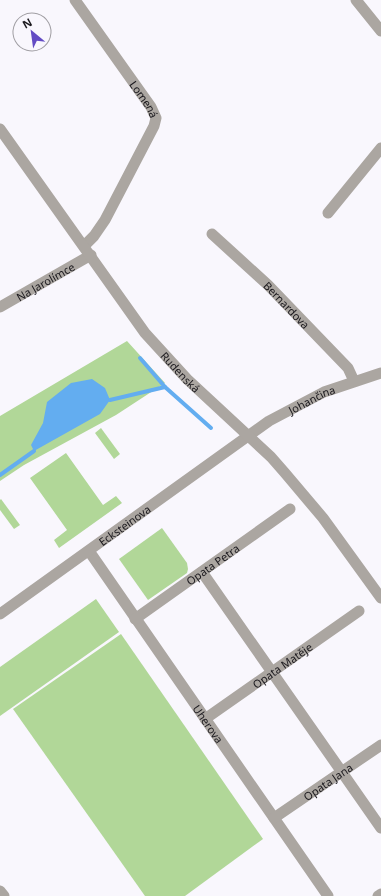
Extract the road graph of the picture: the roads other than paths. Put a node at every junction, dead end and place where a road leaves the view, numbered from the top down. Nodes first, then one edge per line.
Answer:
1 (74, 0) edge
2 (356, 0) edge
3 (381, 31) edge
4 (0, 129) edge
5 (381, 148) edge
6 (328, 213) dead end
7 (212, 234) dead end
8 (87, 251) junction
9 (0, 307) edge
10 (381, 373) edge
11 (354, 381) junction
12 (248, 436) junction
13 (290, 509) dead end
14 (89, 551) junction
15 (202, 572) junction
16 (381, 598) edge
17 (359, 611) dead end
18 (0, 614) edge
19 (135, 619) junction
20 (272, 672) junction
21 (205, 719) junction
22 (381, 745) edge
23 (341, 773) junction
24 (274, 818) junction
25 (381, 828) edge
26 (0, 891) edge
27 (381, 894) edge
28 (4, 896) edge
29 (328, 896) edge
30 (378, 896) edge

1 - 8 street, Lomená
2 - 3 street
4 - 8 street, Rudenská
5 - 6 street
7 - 11 street, Bernardova
8 - 9 street, Na Jarolímce
8 - 12 street, Rudenská
10 - 11 street, Johančina
11 - 12 street, Johančina
12 - 14 street, Ecksteinova
12 - 16 street, Rudenská
13 - 15 street, Opata Petra
14 - 18 street, Ecksteinova
14 - 19 street, Uherova
15 - 19 street, Opata Petra
15 - 20 street
17 - 20 street, Opata Matěje
19 - 21 street, Uherova
20 - 21 street, Opata Matěje
20 - 23 street
21 - 24 street, Uherova
22 - 23 street, Opata Jana
23 - 24 street, Opata Jana
23 - 25 street
24 - 29 street, Uherova
26 - 28 street
27 - 30 street

